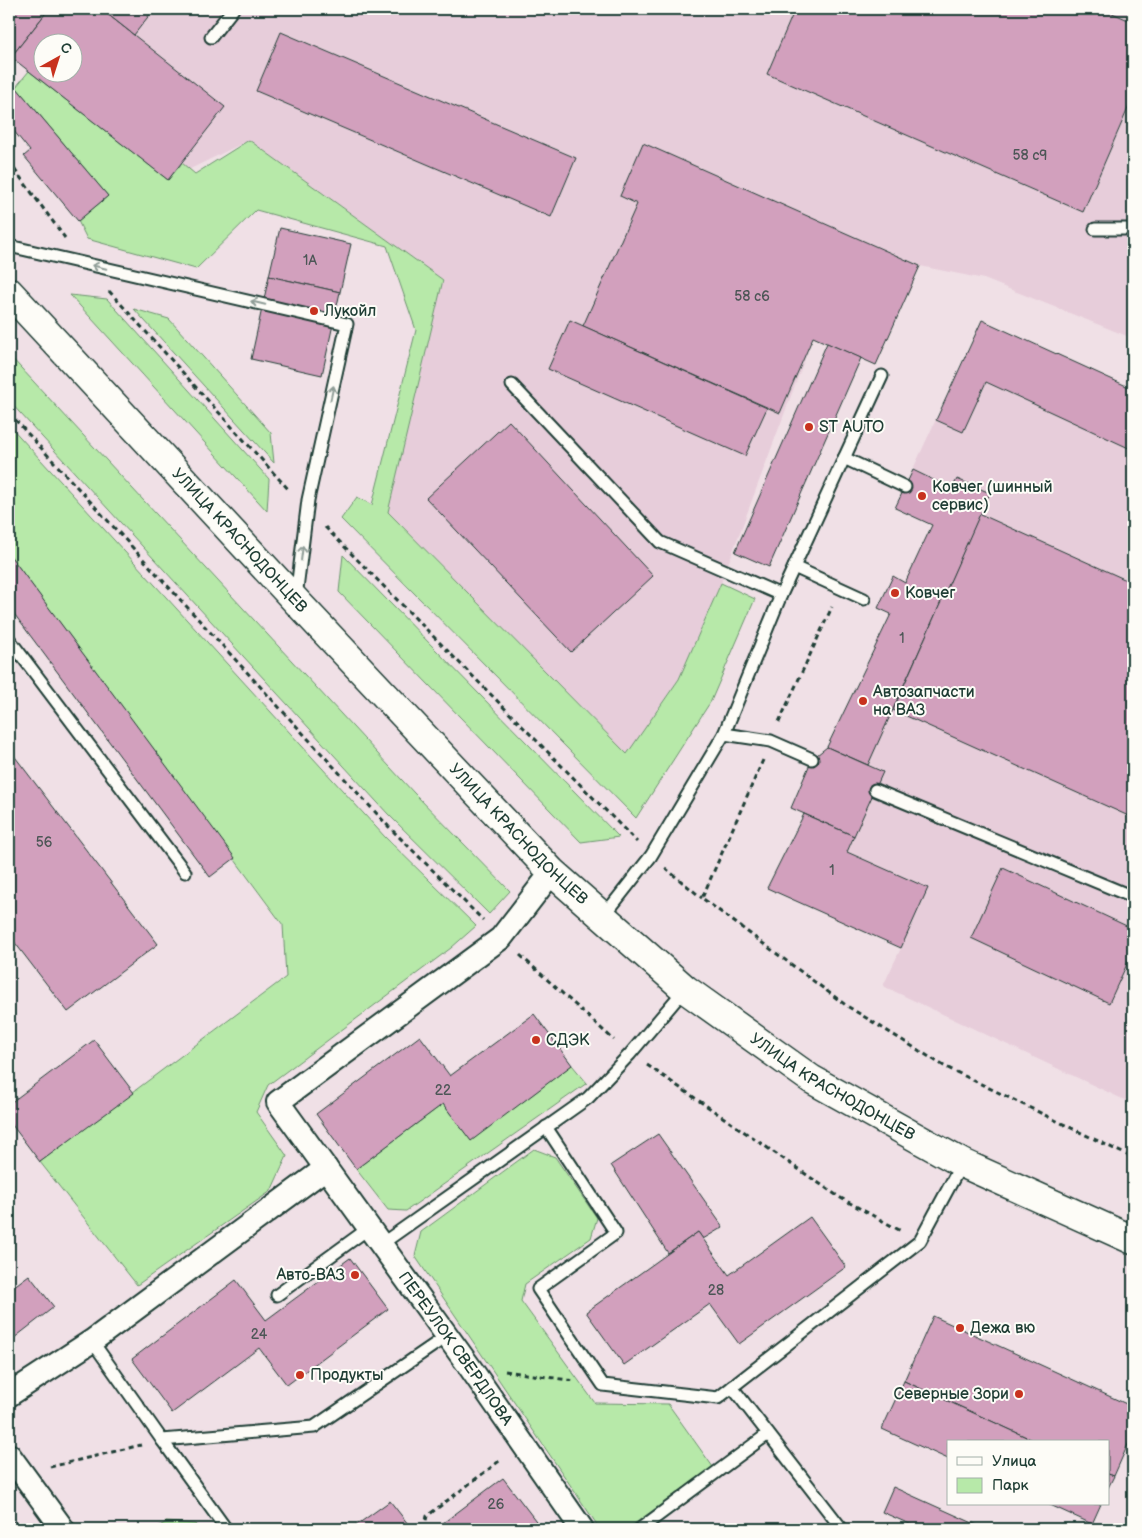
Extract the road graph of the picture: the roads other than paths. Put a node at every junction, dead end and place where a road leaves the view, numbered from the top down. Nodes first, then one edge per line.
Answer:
1 (233, 9) edge
2 (211, 37) dead end
3 (1094, 229) dead end
4 (1133, 229) edge
5 (9, 246) edge
6 (9, 292) edge
7 (882, 376) dead end
8 (512, 385) dead end
9 (844, 458) junction
10 (905, 487) dead end
11 (794, 567) junction
12 (781, 595) junction
13 (864, 599) dead end
14 (296, 601) junction
15 (9, 639) edge
16 (724, 734) junction
17 (812, 759) dead end
18 (875, 790) dead end
19 (185, 872) dead end
20 (552, 872) junction
21 (1133, 897) edge
22 (603, 917) junction
23 (685, 989) junction
24 (546, 1127) junction
25 (962, 1163) junction
26 (326, 1168) junction
27 (374, 1236) junction
28 (1133, 1240) edge
29 (277, 1295) dead end
30 (447, 1336) junction
31 (92, 1341) junction
32 (732, 1387) junction
33 (9, 1396) edge
34 (768, 1434) junction
35 (162, 1440) junction
36 (9, 1455) edge
37 (63, 1529) edge
38 (226, 1529) edge
39 (582, 1529) edge
40 (640, 1529) edge
41 (842, 1529) edge

1 - 2 lane
3 - 4 lane
14 -> 5 lane
6 - 14 main road, УЛИЦА КРАСНОДОНЦЕВ
7 - 9 lane
8 - 12 lane
9 - 10 lane
9 - 11 lane
11 - 12 lane
11 - 13 lane
12 - 16 lane
14 - 20 main road, УЛИЦА КРАСНОДОНЦЕВ
15 - 19 lane
16 - 17 lane
16 - 22 lane
18 - 21 lane
20 - 22 main road, УЛИЦА КРАСНОДОНЦЕВ
20 - 26 street, ПЕРЕУЛОК СВЕРДЛОВА
22 - 23 main road, УЛИЦА КРАСНОДОНЦЕВ
23 - 24 lane
23 - 25 main road, УЛИЦА КРАСНОДОНЦЕВ
24 - 27 lane
24 - 32 lane
25 - 28 main road, УЛИЦА КРАСНОДОНЦЕВ
25 - 32 lane
26 - 27 street, ПЕРЕУЛОК СВЕРДЛОВА
26 - 31 street
27 - 29 lane
27 - 30 street, ПЕРЕУЛОК СВЕРДЛОВА
30 - 35 lane
30 - 39 street, ПЕРЕУЛОК СВЕРДЛОВА
31 - 33 street
31 - 35 lane
32 - 34 lane
34 - 40 lane
34 - 41 lane
35 - 38 lane
36 - 37 street

